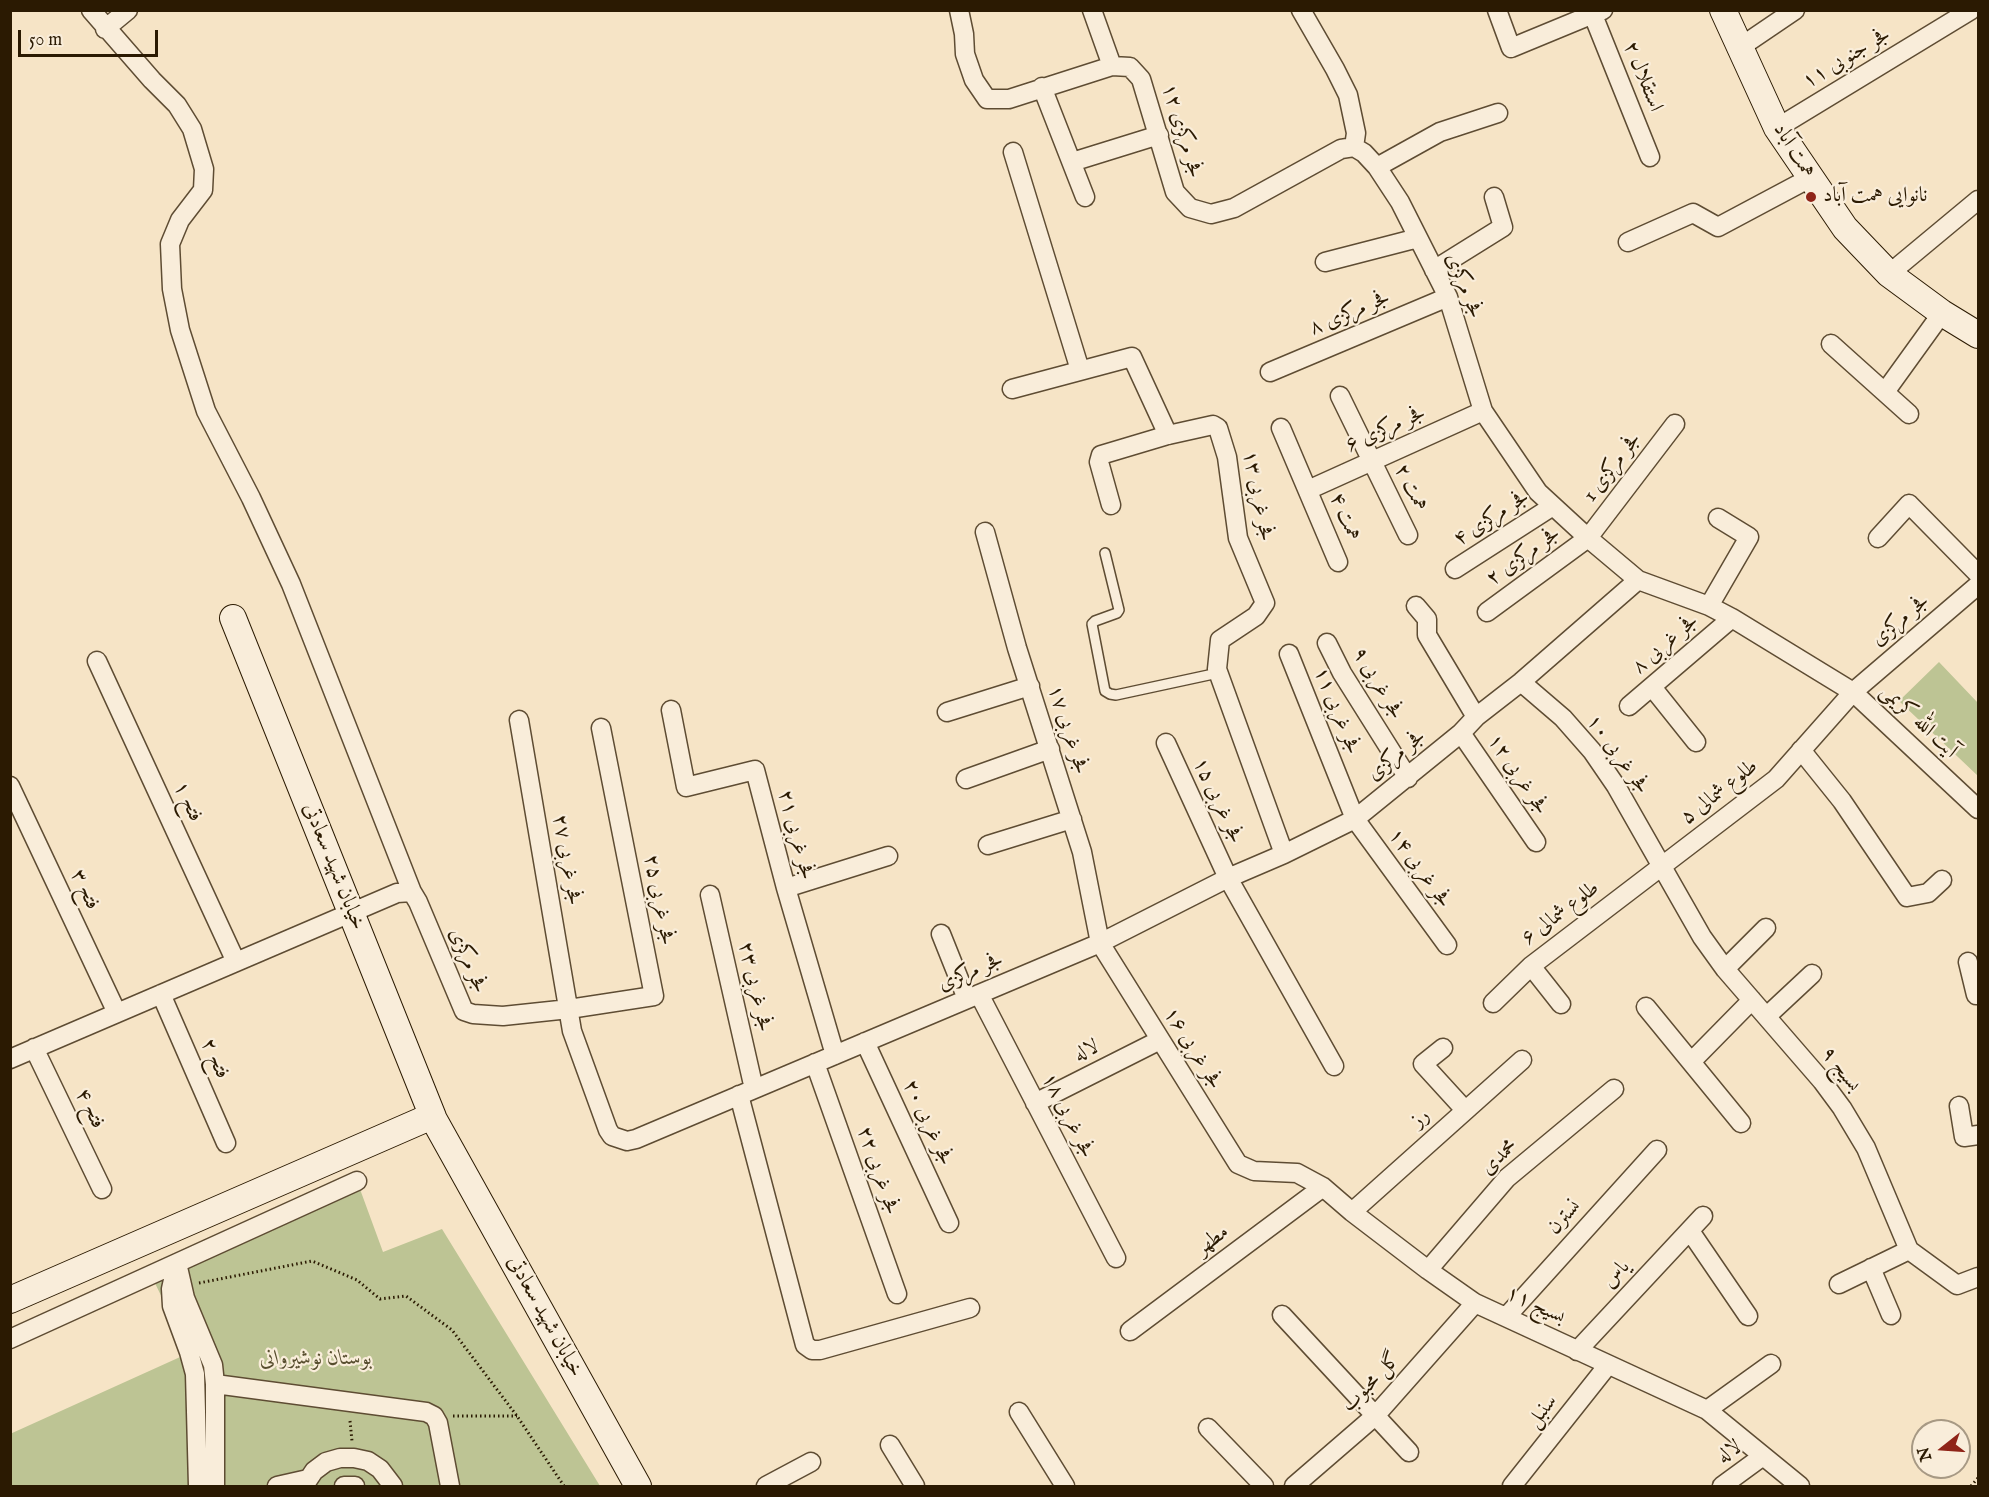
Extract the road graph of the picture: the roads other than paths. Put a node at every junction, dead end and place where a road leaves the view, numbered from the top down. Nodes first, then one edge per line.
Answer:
1 (91, 10) edge
2 (128, 10) edge
3 (959, 10) edge
4 (1092, 10) edge
5 (1301, 10) edge
6 (1497, 10) edge
7 (1723, 10) edge
8 (1795, 10) edge
9 (1971, 10) edge
10 (1596, 12) edge
11 (105, 29) junction
12 (1739, 48) junction
13 (1112, 66) junction
14 (1042, 87) junction
15 (1498, 113) dead end
16 (1777, 128) junction
17 (1159, 135) junction
18 (1354, 147) junction
19 (1013, 152) dead end
20 (1650, 157) dead end
21 (1072, 162) junction
22 (1377, 167) junction
23 (1810, 178) junction
24 (1085, 197) dead end
25 (1494, 197) dead end
26 (1978, 200) edge
27 (1418, 238) junction
28 (1628, 242) dead end
29 (1325, 262) dead end
30 (1434, 270) junction
31 (1889, 274) junction
32 (1448, 297) junction
33 (1942, 313) junction
34 (1978, 334) edge
35 (1831, 344) dead end
36 (1080, 370) junction
37 (1270, 372) dead end
38 (1012, 389) dead end
39 (1886, 392) junction
40 (1340, 396) dead end
41 (1482, 411) junction
42 (1909, 414) dead end
43 (1675, 424) dead end
44 (1281, 428) dead end
45 (1168, 435) junction
46 (1371, 462) junction
47 (1308, 490) junction
48 (1111, 505) dead end
49 (1553, 506) junction
50 (1718, 518) dead end
51 (985, 532) dead end
52 (1408, 535) dead end
53 (1588, 538) junction
54 (1878, 538) dead end
55 (1105, 553) dead end
56 (1338, 562) dead end
57 (1455, 569) dead end
58 (1978, 574) edge
59 (1638, 580) junction
60 (1975, 595) edge
61 (1416, 606) dead end
62 (1709, 606) junction
63 (1487, 612) dead end
64 (233, 618) dead end
65 (1732, 618) junction
66 (1327, 644) dead end
67 (1289, 654) dead end
68 (97, 661) dead end
69 (1218, 673) junction
70 (1521, 682) junction
71 (1030, 686) junction
72 (1652, 687) junction
73 (1853, 692) junction
74 (1629, 706) dead end
75 (671, 710) dead end
76 (947, 712) dead end
77 (1476, 717) junction
78 (519, 720) dead end
79 (601, 728) dead end
80 (1461, 733) junction
81 (1696, 742) dead end
82 (1166, 743) dead end
83 (1050, 749) junction
84 (1801, 750) junction
85 (1408, 778) junction
86 (966, 779) dead end
87 (10, 786) edge
88 (1978, 809) edge
89 (1072, 819) junction
90 (1355, 819) junction
91 (1536, 842) dead end
92 (988, 844) dead end
93 (1284, 854) junction
94 (888, 856) dead end
95 (1662, 866) junction
96 (1228, 878) junction
97 (1942, 880) dead end
98 (786, 888) junction
99 (404, 892) junction
100 (710, 895) dead end
101 (351, 912) junction
102 (1766, 928) dead end
103 (941, 934) dead end
104 (1100, 943) junction
105 (1447, 945) dead end
106 (236, 962) junction
107 (1968, 962) dead end
108 (1531, 966) junction
109 (1725, 969) junction
110 (1812, 974) dead end
111 (161, 994) junction
112 (1978, 994) edge
113 (973, 997) junction
114 (1752, 1000) junction
115 (1493, 1003) dead end
116 (1561, 1004) dead end
117 (1646, 1007) dead end
118 (569, 1009) junction
119 (117, 1013) junction
120 (1767, 1016) junction
121 (1160, 1040) junction
122 (865, 1042) junction
123 (34, 1048) junction
124 (1443, 1048) dead end
125 (835, 1055) junction
126 (10, 1059) edge
127 (1522, 1060) dead end
128 (1691, 1062) junction
129 (815, 1063) junction
130 (1334, 1066) dead end
131 (1614, 1089) dead end
132 (746, 1092) junction
133 (1035, 1103) junction
134 (1959, 1107) dead end
135 (1465, 1110) junction
136 (433, 1117) junction
137 (1741, 1123) dead end
138 (1978, 1135) edge
139 (226, 1143) dead end
140 (1657, 1150) dead end
141 (1254, 1171) joint
142 (357, 1181) dead end
143 (1323, 1187) junction
144 (102, 1189) dead end
145 (1352, 1212) junction
146 (1703, 1216) dead end
147 (949, 1223) dead end
148 (1689, 1231) junction
149 (1909, 1250) junction
150 (1116, 1258) dead end
151 (177, 1263) junction
152 (1871, 1268) junction
153 (1428, 1270) junction
154 (1978, 1277) edge
155 (1839, 1284) dead end
156 (897, 1294) dead end
157 (10, 1300) edge
158 (1475, 1303) junction
159 (970, 1308) dead end
160 (1282, 1315) dead end
161 (1891, 1315) dead end
162 (1506, 1316) junction
163 (1748, 1316) dead end
164 (1130, 1331) dead end
165 (10, 1339) edge
166 (1577, 1351) junction
167 (1771, 1364) dead end
168 (1608, 1365) junction
169 (215, 1384) junction
170 (1707, 1410) junction
171 (1020, 1412) dead end
172 (1375, 1416) junction
173 (1208, 1428) dead end
174 (890, 1445) dead end
175 (1409, 1452) dead end
176 (1763, 1456) junction
177 (811, 1462) dead end
178 (306, 1483) edge
179 (444, 1485) edge
180 (198, 1486) edge
181 (215, 1486) edge
182 (277, 1486) edge
183 (344, 1486) edge
184 (355, 1486) edge
185 (393, 1486) edge
186 (638, 1486) edge
187 (766, 1486) edge
188 (915, 1486) edge
189 (1065, 1486) edge
190 (1264, 1486) edge
191 (1294, 1486) edge
192 (1512, 1486) edge
193 (1722, 1486) edge
194 (1800, 1486) edge

1 - 11 street
2 - 11 street
3 - 14 street
4 - 13 street
5 - 18 street
6 - 10 street
7 - 12 main road, همت آباد
8 - 12 street
9 - 16 street, فجر جنوبی ۱۱
10 - 20 street, استقلال ۲
11 - 99 street
12 - 16 main road, همت آباد
13 - 14 street
13 - 17 street, فجر مرکزی ۱۲
14 - 21 street
15 - 22 street
16 - 23 main road, همت آباد
17 - 18 street, فجر مرکزی ۱۲
17 - 21 street
18 - 22 street, فجر مرکزی
19 - 36 street
21 - 24 street
22 - 27 street, فجر مرکزی
23 - 28 street
23 - 31 main road, همت آباد
25 - 30 street
26 - 31 street
27 - 29 street
27 - 30 street, فجر مرکزی
30 - 32 street, فجر مرکزی
31 - 33 main road, همت آباد
32 - 37 street, فجر مرکزی ۸
32 - 41 street, فجر مرکزی
33 - 34 main road, همت آباد
33 - 39 street
35 - 39 street
36 - 38 street
36 - 45 street
39 - 42 street
40 - 46 street, همت ۲
41 - 46 street, فجر مرکزی ۶
41 - 49 street, فجر مرکزی
43 - 53 street, فجر مرکزی 1
44 - 47 street, همت ۴
45 - 48 street, فجر غربی ۱۳
45 - 69 street, فجر غربی ۱۳
46 - 47 street, فجر مرکزی ۶
46 - 52 street, همت ۲
47 - 56 street, همت ۴
49 - 53 street, فجر مرکزی
49 - 57 street, فجر مرکزی ۴
50 - 62 street
51 - 71 street, فجر غربی ۱۷
53 - 59 street, فجر مرکزی
53 - 63 street, فجر مرکزی ۲
54 - 58 street
55 - 69 lane
59 - 62 street, فجر مرکزی
59 - 70 street, فجر مرکزی
60 - 73 street, فجر مرکزی
61 - 77 street
62 - 65 street, فجر مرکزی
64 - 101 main road, خیابان شهید سعادتی
65 - 72 street, فجر غربی ۸
65 - 73 street, آیت الله کریمی
66 - 85 street, فجر غربی ۹
67 - 90 street, فجر غربی ۱۱
68 - 106 street, فتح ۱
69 - 93 street, فجر غربی ۱۳
70 - 77 street, فجر مرکزی
70 - 95 street, فجر غربی ۱۰
71 - 76 street
71 - 83 street, فجر غربی ۱۷
72 - 74 street, فجر غربی ۸
72 - 81 street
73 - 84 street, فجر مرکزی
73 - 88 street, آیت الله کریمی
75 - 98 street, فجر غربی ۲۱
77 - 80 street, فجر مرکزی
78 - 118 street, فجر غربی ۲۷
79 - 118 street, فجر غربی ۲۵
80 - 85 street, فجر مرکزی
80 - 91 street, فجر غربی ۱۲
82 - 96 street, فجر غربی ۱۵
83 - 86 street
83 - 89 street, فجر غربی ۱۷
84 - 95 street, طلوع شمالی ۵
84 - 97 street
85 - 90 street, فجر مرکزی
87 - 119 street, فتح ۳
89 - 92 street
89 - 104 street, فجر غربی ۱۷
90 - 93 street, فجر مرکزی
90 - 105 street, فجر غربی ۱۴
93 - 96 street, فجر مرکزی
94 - 98 street
95 - 108 street, طلوع شمالی ۶
95 - 109 street, بسیج ۹
96 - 104 street, فجر مرکزی
96 - 130 street, فجر غربی ۱۵
98 - 125 street, فجر غربی ۲۱
99 - 101 street
99 - 118 street, فجر مرکزی
100 - 132 street, فجر غربی ۲۳
101 - 106 street
101 - 136 main road, خیابان شهید سعادتی
102 - 109 street
103 - 113 street, فجر غربی ۱۸
104 - 113 street, فجر مرکزی
104 - 121 street, فجر غربی ۱۶
106 - 111 street
107 - 112 street
108 - 115 street, طلوع شمالی ۶
108 - 116 street
109 - 114 street, بسیج ۹
110 - 120 street
111 - 119 street
111 - 139 street, فتح ۲
113 - 122 street, فجر مرکزی
113 - 133 street, فجر غربی ۱۸
114 - 120 street, بسیج ۹
114 - 128 street
117 - 128 street
118 - 132 street, فجر مرکزی
119 - 123 street
120 - 149 street, بسیج ۹
121 - 133 street, لاله
121 - 141 street, فجر غربی ۱۶
122 - 125 street, فجر مرکزی
122 - 147 street, فجر غربی ۲۰
123 - 126 street
123 - 144 street, فتح ۴
124 - 135 street
125 - 129 street, فجر مرکزی
127 - 135 street, رز
128 - 137 street
129 - 132 street, فجر مرکزی
129 - 156 street, فجر غربی ۲۲
131 - 153 street, محمدی
132 - 159 street, فجر غربی ۲۳
133 - 150 street, فجر غربی ۱۸
134 - 138 street
135 - 145 street, رز
136 - 157 main road
136 - 186 main road, خیابان شهید سعادتی
140 - 162 street, نسترن
141 - 143 street, بسیج ۱۱
142 - 151 street
143 - 145 street, بسیج ۱۱
143 - 164 street, مطهر
145 - 153 street, بسیج ۱۱
146 - 148 street, یاس
148 - 163 street
148 - 166 street, یاس
149 - 152 street
149 - 154 street
151 - 165 street
151 - 169 street
151 - 180 street
152 - 155 street
152 - 161 street
153 - 158 street, بسیج ۱۱
158 - 162 street, بسیج ۱۱
158 - 172 street, گل محبوب
160 - 172 street
162 - 166 street, بسیج ۱۱
166 - 168 street, بسیج ۱۱
167 - 170 street
168 - 170 street, بسیج ۱۱
168 - 192 street, سنبل
169 - 179 street
169 - 181 street
170 - 176 street, بسیج ۱۱
171 - 189 street
172 - 175 street
172 - 191 street, گل محبوب
173 - 190 street
174 - 188 street
176 - 193 street, لاله
176 - 194 street, بسیج ۱۱
177 - 187 street
178 - 182 street
178 - 185 street
183 - 184 street

